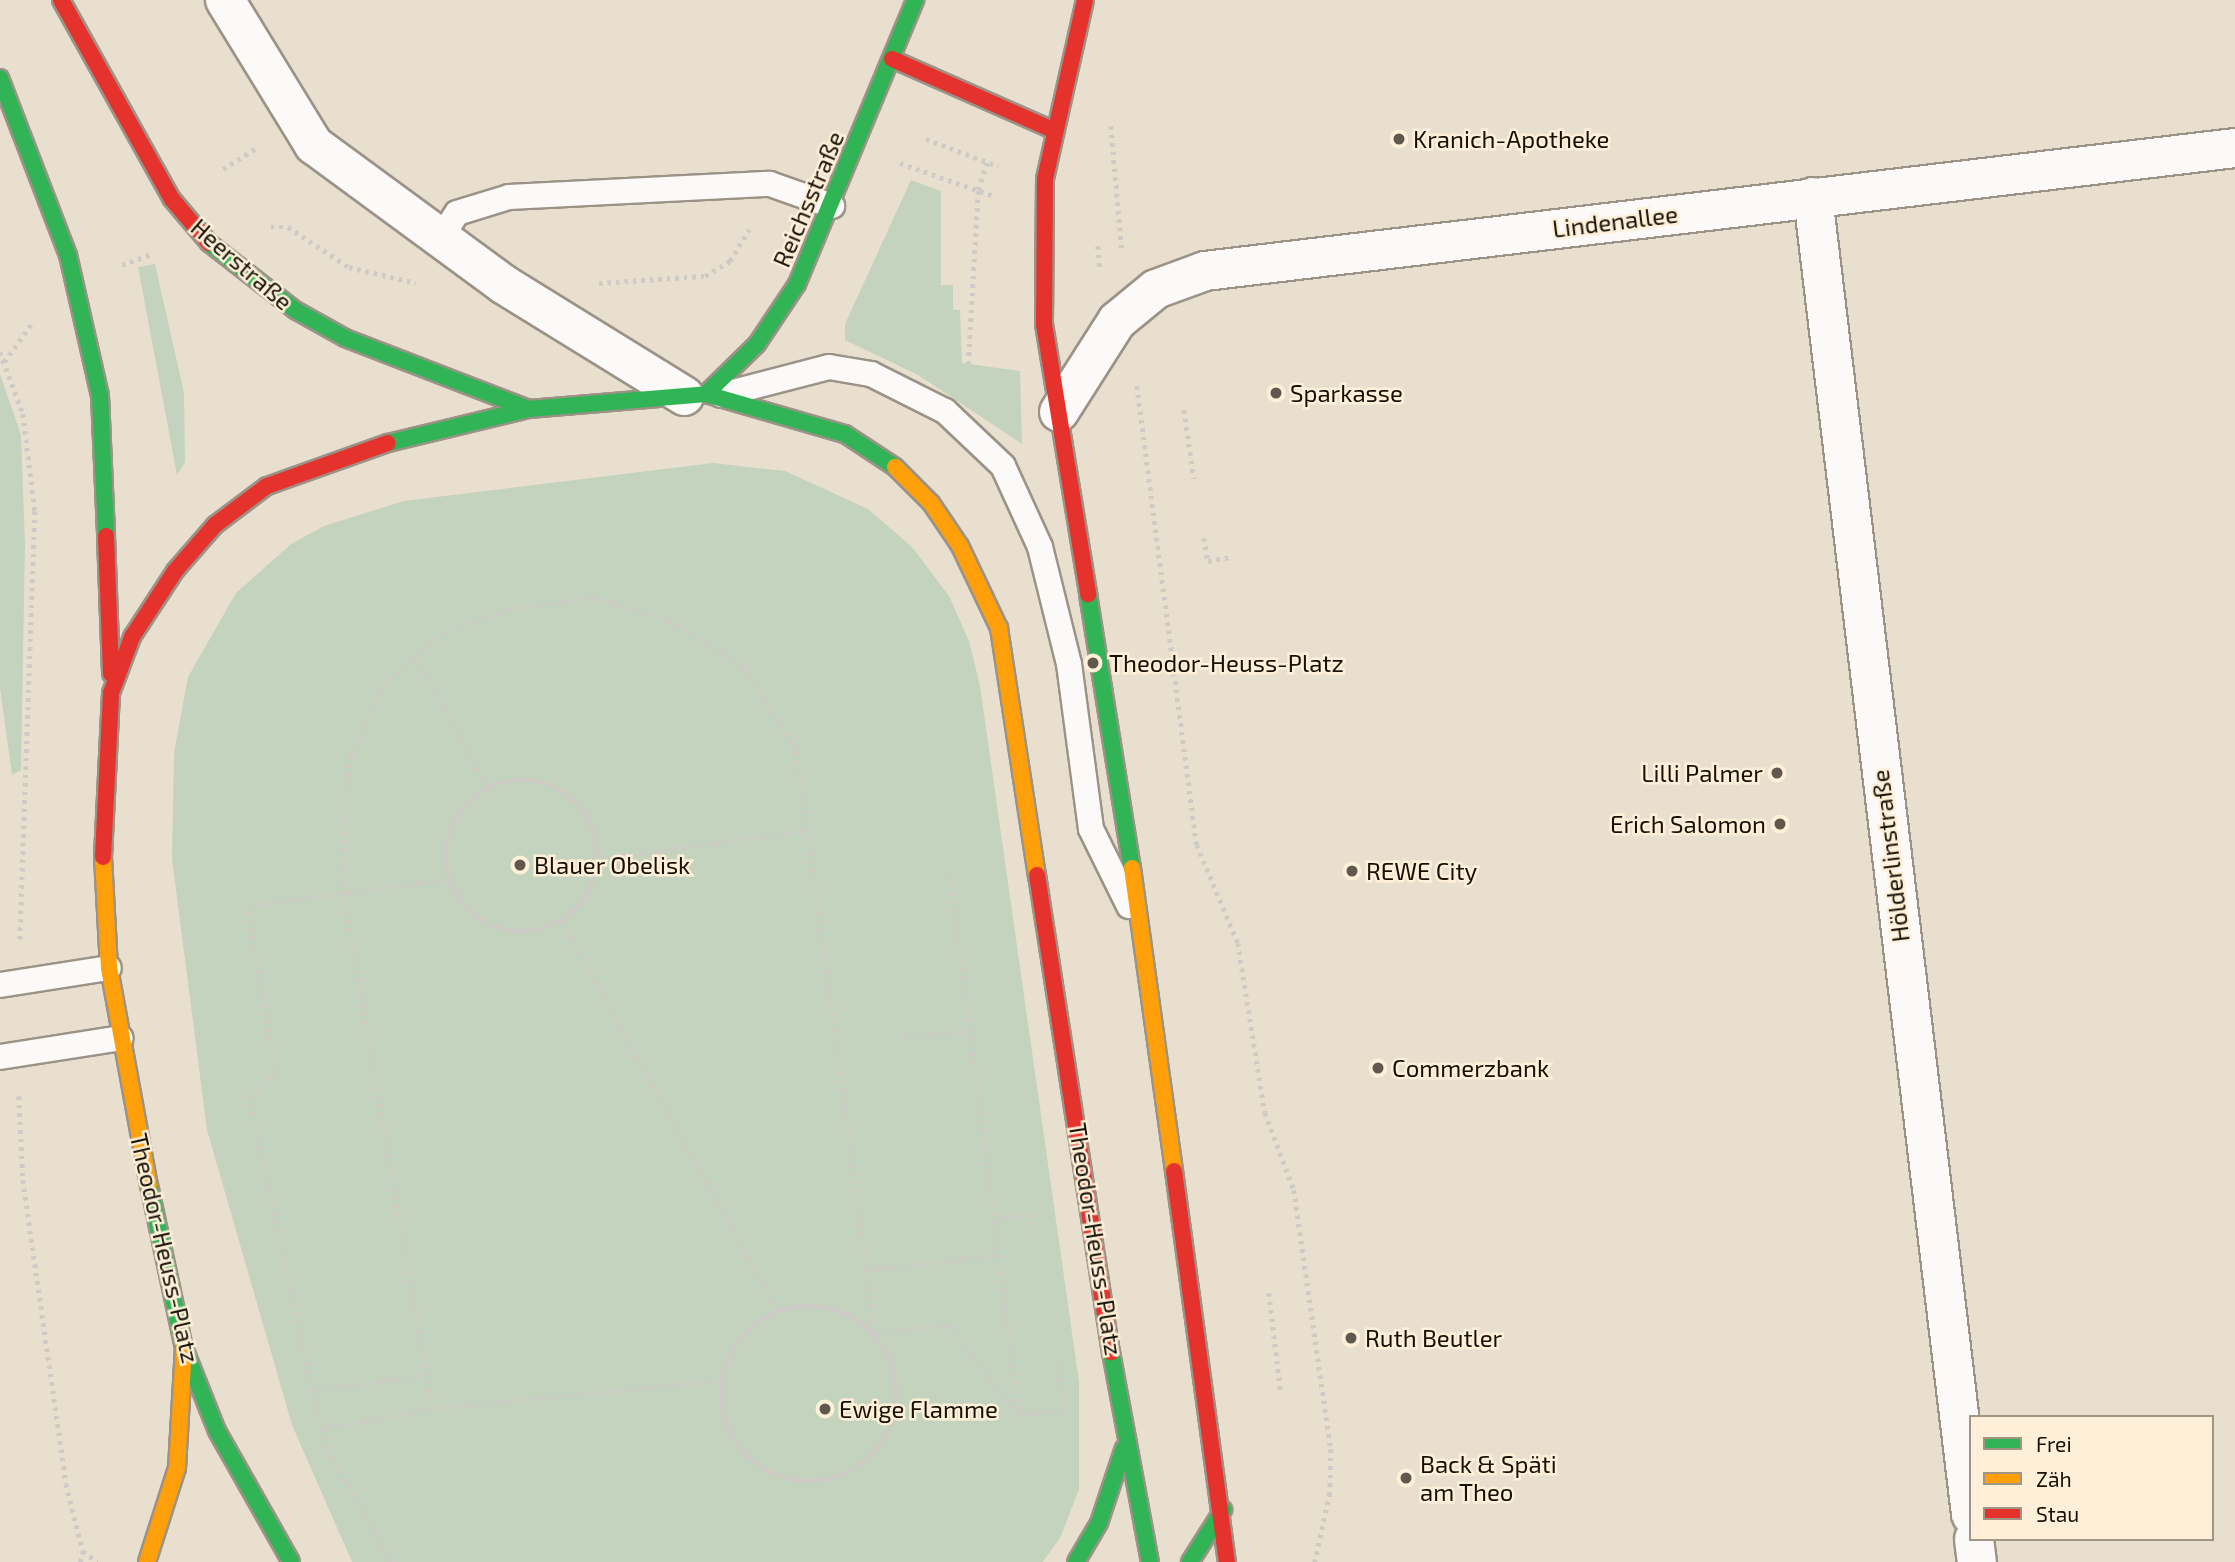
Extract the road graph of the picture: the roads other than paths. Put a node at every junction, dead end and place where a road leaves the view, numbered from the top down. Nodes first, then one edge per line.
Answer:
1 (61, 0) edge
2 (225, 0) edge
3 (915, 0) edge
4 (1085, 0) edge
5 (892, 60) junction
6 (0, 78) edge
7 (0, 111) edge
8 (1053, 130) junction
9 (2235, 148) edge
10 (26, 155) junction
11 (1813, 197) junction
12 (832, 206) junction
13 (442, 236) junction
14 (703, 395) junction
15 (529, 409) junction
16 (1059, 412) junction
17 (111, 693) junction
18 (1144, 946) junction
19 (109, 968) junction
20 (0, 985) edge
21 (121, 1038) junction
22 (0, 1057) edge
23 (184, 1348) junction
24 (1125, 1443) junction
25 (1969, 1498) edge
26 (1223, 1510) junction
27 (1974, 1541) edge
28 (147, 1562) edge
29 (291, 1562) edge
30 (1076, 1562) edge
31 (1150, 1562) edge
32 (1190, 1562) edge
33 (1227, 1562) edge
34 (1977, 1562) edge

1 - 15 main road, Heerstraße
2 - 13 street
3 - 5 main road, Reichsstraße
4 - 8 main road
5 - 8 main road
5 - 12 main road, Reichsstraße
6 - 10 main road
7 - 10 main road
8 - 16 main road
9 - 11 street, Lindenallee
10 - 17 main road
11 - 16 street, Lindenallee
11 - 25 street, Hölderlinstraße
12 - 13 lane
12 - 14 main road, Reichsstraße
13 - 14 street
14 - 15 main road, Theodor-Heuss-Platz
14 - 18 lane, Theodor-Heuss-Platz
14 - 24 main road, Theodor-Heuss-Platz
15 - 17 main road, Theodor-Heuss-Platz
16 - 18 main road, Theodor-Heuss-Platz
17 - 19 main road, Theodor-Heuss-Platz
18 - 26 main road, Theodor-Heuss-Platz
19 - 20 lane
19 - 21 main road, Theodor-Heuss-Platz
21 - 22 lane
21 - 23 main road, Theodor-Heuss-Platz
23 - 28 main road
23 - 29 main road, Theodor-Heuss-Platz
24 - 30 main road, Theodor-Heuss-Platz
24 - 31 main road, Theodor-Heuss-Platz
26 - 32 main road
26 - 33 main road, Theodor-Heuss-Platz
27 - 34 street

